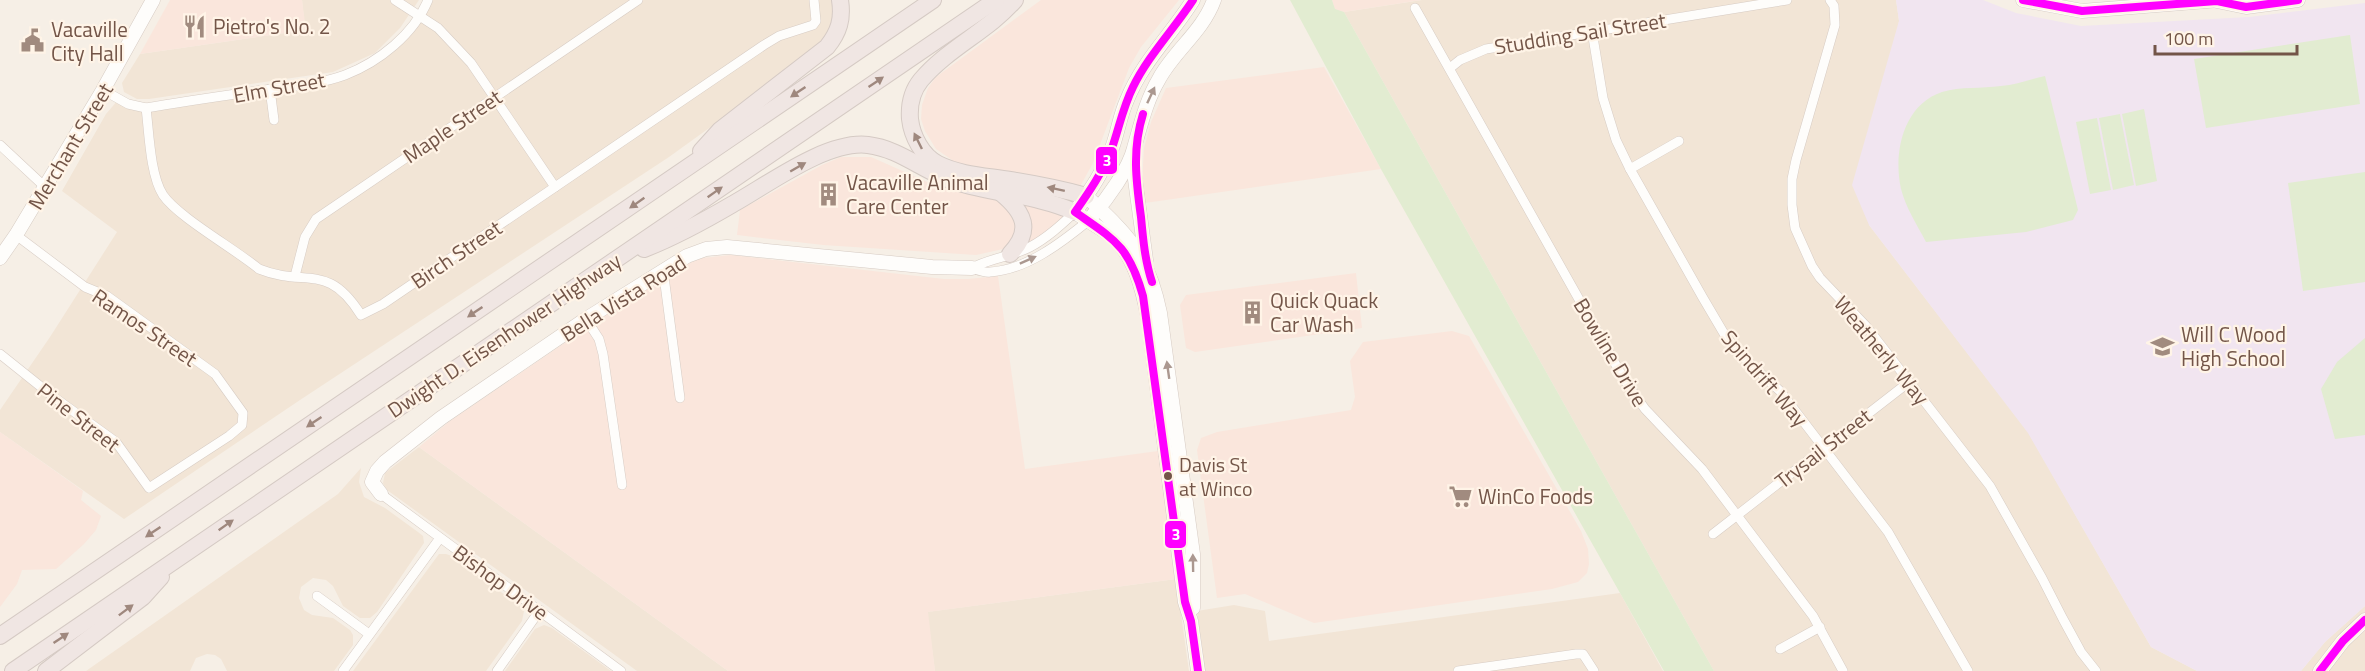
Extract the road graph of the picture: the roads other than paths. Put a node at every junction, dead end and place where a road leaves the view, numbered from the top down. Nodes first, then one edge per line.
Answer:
1 (153, 0) edge
2 (395, 0) edge
3 (428, 0) edge
4 (638, 0) edge
5 (840, 0) edge
6 (933, 0) edge
7 (996, 0) edge
8 (1015, 0) edge
9 (1193, 0) edge
10 (1214, 0) edge
11 (1787, 0) edge
12 (1830, 0) edge
13 (2023, 0) edge
14 (2218, 0) edge
15 (2298, 0) edge
16 (815, 4) edge
17 (1415, 8) dead end
18 (419, 15) junction
19 (1592, 31) junction
20 (1450, 68) junction
21 (270, 89) junction
22 (103, 90) junction
23 (495, 98) junction
24 (146, 108) junction
25 (274, 120) dead end
26 (1679, 141) dead end
27 (0, 145) edge
28 (1134, 150) junction
29 (1629, 169) junction
30 (685, 170) junction
31 (45, 187) junction
32 (555, 187) junction
33 (1001, 193) junction
34 (1086, 196) junction
35 (1099, 208) junction
36 (1081, 216) junction
37 (16, 235) junction
38 (1011, 254) junction
39 (0, 258) edge
40 (615, 260) junction
41 (1146, 265) junction
42 (972, 268) junction
43 (663, 269) junction
44 (295, 276) junction
45 (586, 319) junction
46 (0, 354) edge
47 (1909, 382) junction
48 (680, 398) dead end
49 (1823, 448) junction
50 (622, 485) dead end
51 (149, 488) joint
52 (381, 494) joint
53 (1737, 515) junction
54 (1713, 534) dead end
55 (440, 538) junction
56 (177, 559) junction
57 (317, 596) dead end
58 (540, 610) junction
59 (2365, 620) edge
60 (1191, 621) junction
61 (1820, 627) junction
62 (369, 634) junction
63 (0, 636) edge
64 (1780, 649) dead end
65 (13, 671) edge
66 (45, 671) edge
67 (343, 671) edge
68 (496, 671) edge
69 (621, 671) edge
70 (1198, 671) edge
71 (1458, 671) edge
72 (1594, 671) edge
73 (1843, 671) edge
74 (1968, 671) edge
75 (2096, 671) edge
76 (2320, 671) edge

1 - 22 street, Merchant Street
2 - 18 street
3 - 18 street, Elm Street
4 - 23 street, Maple Street
5 - 30 highway
6 -> 30 highway, Dwight D. Eisenhower Highway
40 -> 7 highway, Dwight D. Eisenhower Highway
34 -> 8 highway
9 - 34 street
28 -> 10 street
11 - 19 street, Studding Sail Street
12 - 47 street, Weatherly Way
13 - 14 street
14 - 15 street
16 - 32 street, Birch Street
17 - 20 street, Bowline Drive
18 - 21 street, Elm Street
18 - 23 street
19 - 20 street, Studding Sail Street
19 - 29 street, Spindrift Way
20 - 53 street, Bowline Drive
21 - 24 street, Elm Street
21 - 25 street
22 - 24 street, Elm Street
22 - 31 street, Merchant Street
23 - 32 street
23 - 44 street, Maple Street
24 - 44 street, Birch Street
26 - 29 street
27 - 31 street
28 - 35 street
28 - 41 street
29 - 49 street, Spindrift Way
30 -> 63 highway, Dwight D. Eisenhower Highway
31 - 37 street, Merchant Street
32 - 44 street, Birch Street
33 - 36 highway
33 - 38 highway
40 -> 33 highway
34 - 35 street
34 - 36 street
35 - 36 street
35 - 41 street
36 - 38 street, Bella Vista Road
42 -> 36 street, Bella Vista Road
36 - 60 street
37 - 39 street, Merchant Street
37 - 51 street, Ramos Street
38 - 42 street, Bella Vista Road
56 -> 40 highway, Dwight D. Eisenhower Highway
60 -> 41 street
42 - 43 street, Bella Vista Road
43 - 45 street, Bella Vista Road
43 - 48 street
45 - 50 street
45 - 52 street, Bella Vista Road
46 - 51 street, Pine Street
47 - 49 street, Trysail Street
47 - 75 street, Weatherly Way
49 - 53 street, Trysail Street
49 - 74 street, Spindrift Way
52 - 55 street, Bishop Drive
53 - 54 street, Trysail Street
53 - 61 street, Bowline Drive
55 - 58 street, Bishop Drive
55 - 62 street
65 -> 56 highway, Dwight D. Eisenhower Highway
66 -> 56 highway
57 - 62 street
58 - 68 street
58 - 69 street, Bishop Drive
59 - 76 street
60 - 70 street
61 - 64 street
61 - 73 street, Bowline Drive
62 - 67 street
71 - 72 street

